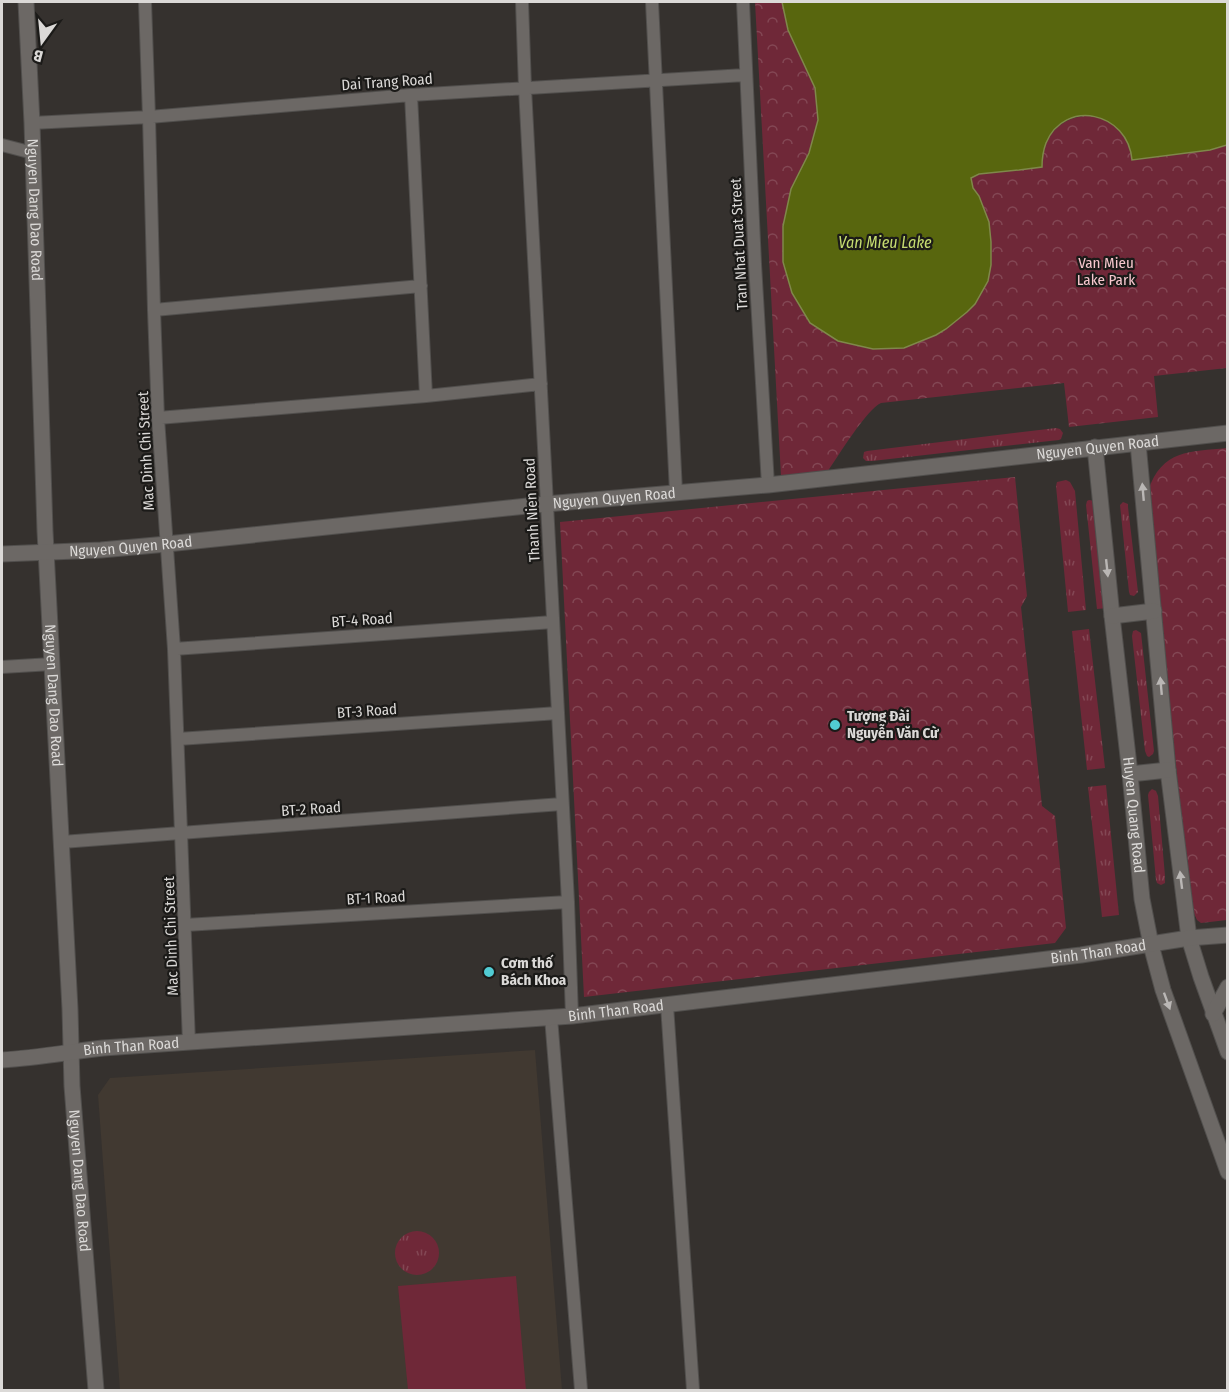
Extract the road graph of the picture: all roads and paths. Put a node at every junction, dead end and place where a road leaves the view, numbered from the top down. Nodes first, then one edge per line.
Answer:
1 (26, 2) edge
2 (145, 2) edge
3 (522, 2) edge
4 (652, 2) edge
5 (743, 2) edge
6 (746, 75) junction
7 (656, 80) junction
8 (525, 88) junction
9 (411, 95) junction
10 (150, 117) junction
11 (32, 123) junction
12 (2, 145) edge
13 (33, 153) junction
14 (421, 286) junction
15 (154, 310) junction
16 (541, 384) junction
17 (426, 396) junction
18 (158, 418) junction
19 (1227, 433) edge
20 (1138, 443) junction
21 (1095, 447) junction
22 (768, 485) junction
23 (676, 492) junction
24 (546, 504) junction
25 (167, 544) junction
26 (46, 553) junction
27 (2, 554) edge
28 (1154, 611) junction
29 (1112, 616) junction
30 (553, 622) junction
31 (174, 649) junction
32 (52, 664) junction
33 (2, 667) edge
34 (558, 713) junction
35 (178, 739) junction
36 (1168, 770) junction
37 (1130, 774) junction
38 (562, 804) junction
39 (182, 833) junction
40 (62, 842) junction
41 (568, 902) junction
42 (185, 925) junction
43 (1227, 934) edge
44 (1189, 938) junction
45 (1151, 945) junction
46 (1227, 987) edge
47 (667, 1005) junction
48 (1214, 1014) junction
49 (572, 1016) junction
50 (551, 1017) junction
51 (189, 1043) junction
52 (72, 1052) junction
53 (1227, 1052) edge
54 (2, 1060) edge
55 (1227, 1172) edge
56 (96, 1390) edge
57 (581, 1390) edge
58 (693, 1390) edge

1 - 11 street, Nguyen Dang Dao Road
2 - 10 street, Mac Dinh Chi Street
3 - 8 street, Thanh Nien Road
4 - 7 street
5 - 6 street, Tran Nhat Duat Street
6 - 7 street, Dai Trang Road
6 - 22 street, Tran Nhat Duat Street
7 - 8 street, Dai Trang Road
7 - 23 street
8 - 9 street, Dai Trang Road
8 - 16 street, Thanh Nien Road
9 - 10 street, Dai Trang Road
9 - 14 street
10 - 11 street, Dai Trang Road
10 - 15 street, Mac Dinh Chi Street
11 - 13 street, Nguyen Dang Dao Road
12 - 13 street
13 - 26 street, Nguyen Dang Dao Road
14 - 15 street
14 - 17 street
15 - 18 street, Mac Dinh Chi Street
16 - 17 street
16 - 24 street, Thanh Nien Road
17 - 18 street
18 - 25 street, Mac Dinh Chi Street
19 - 20 street, Nguyen Quyen Road
20 - 21 street, Nguyen Quyen Road
28 -> 20 street
21 - 22 street, Nguyen Quyen Road
21 -> 29 street, Huyen Quang Road
22 - 23 street, Nguyen Quyen Road
23 - 24 street, Nguyen Quyen Road
24 - 25 street, Nguyen Quyen Road
24 - 30 street, Thanh Nien Road
25 - 26 street, Nguyen Quyen Road
25 - 31 street, Mac Dinh Chi Street
26 - 27 street, Nguyen Quyen Road
26 - 32 street, Nguyen Dang Dao Road
28 - 29 street
36 -> 28 street
29 - 37 street, Huyen Quang Road
30 - 31 street, BT-4 Road
30 - 34 street, Thanh Nien Road
31 - 35 street, Mac Dinh Chi Street
32 - 33 street
32 - 40 street, Nguyen Dang Dao Road
34 - 35 street, BT-3 Road
34 - 38 street, Thanh Nien Road
35 - 39 street, Mac Dinh Chi Street
36 - 37 street
44 -> 36 street
37 - 45 street, Huyen Quang Road
38 - 39 street, BT-2 Road
38 - 41 street, Thanh Nien Road
39 - 40 street, BT-2 Road
39 - 42 street, Mac Dinh Chi Street
40 - 52 street, Nguyen Dang Dao Road
41 - 42 street, BT-1 Road
41 - 49 street, Thanh Nien Road
42 - 51 street, Mac Dinh Chi Street
43 - 44 street, Binh Than Road
44 - 45 street, Binh Than Road
44 - 48 street
45 - 47 street, Binh Than Road
45 -> 55 street, Huyen Quang Road
46 - 48 street
47 - 49 street, Binh Than Road
47 - 58 street
48 - 53 street
49 - 50 street, Binh Than Road
50 - 51 street, Binh Than Road
50 - 57 street
51 - 52 street, Binh Than Road
52 - 54 street, Binh Than Road
52 - 56 street, Nguyen Dang Dao Road

